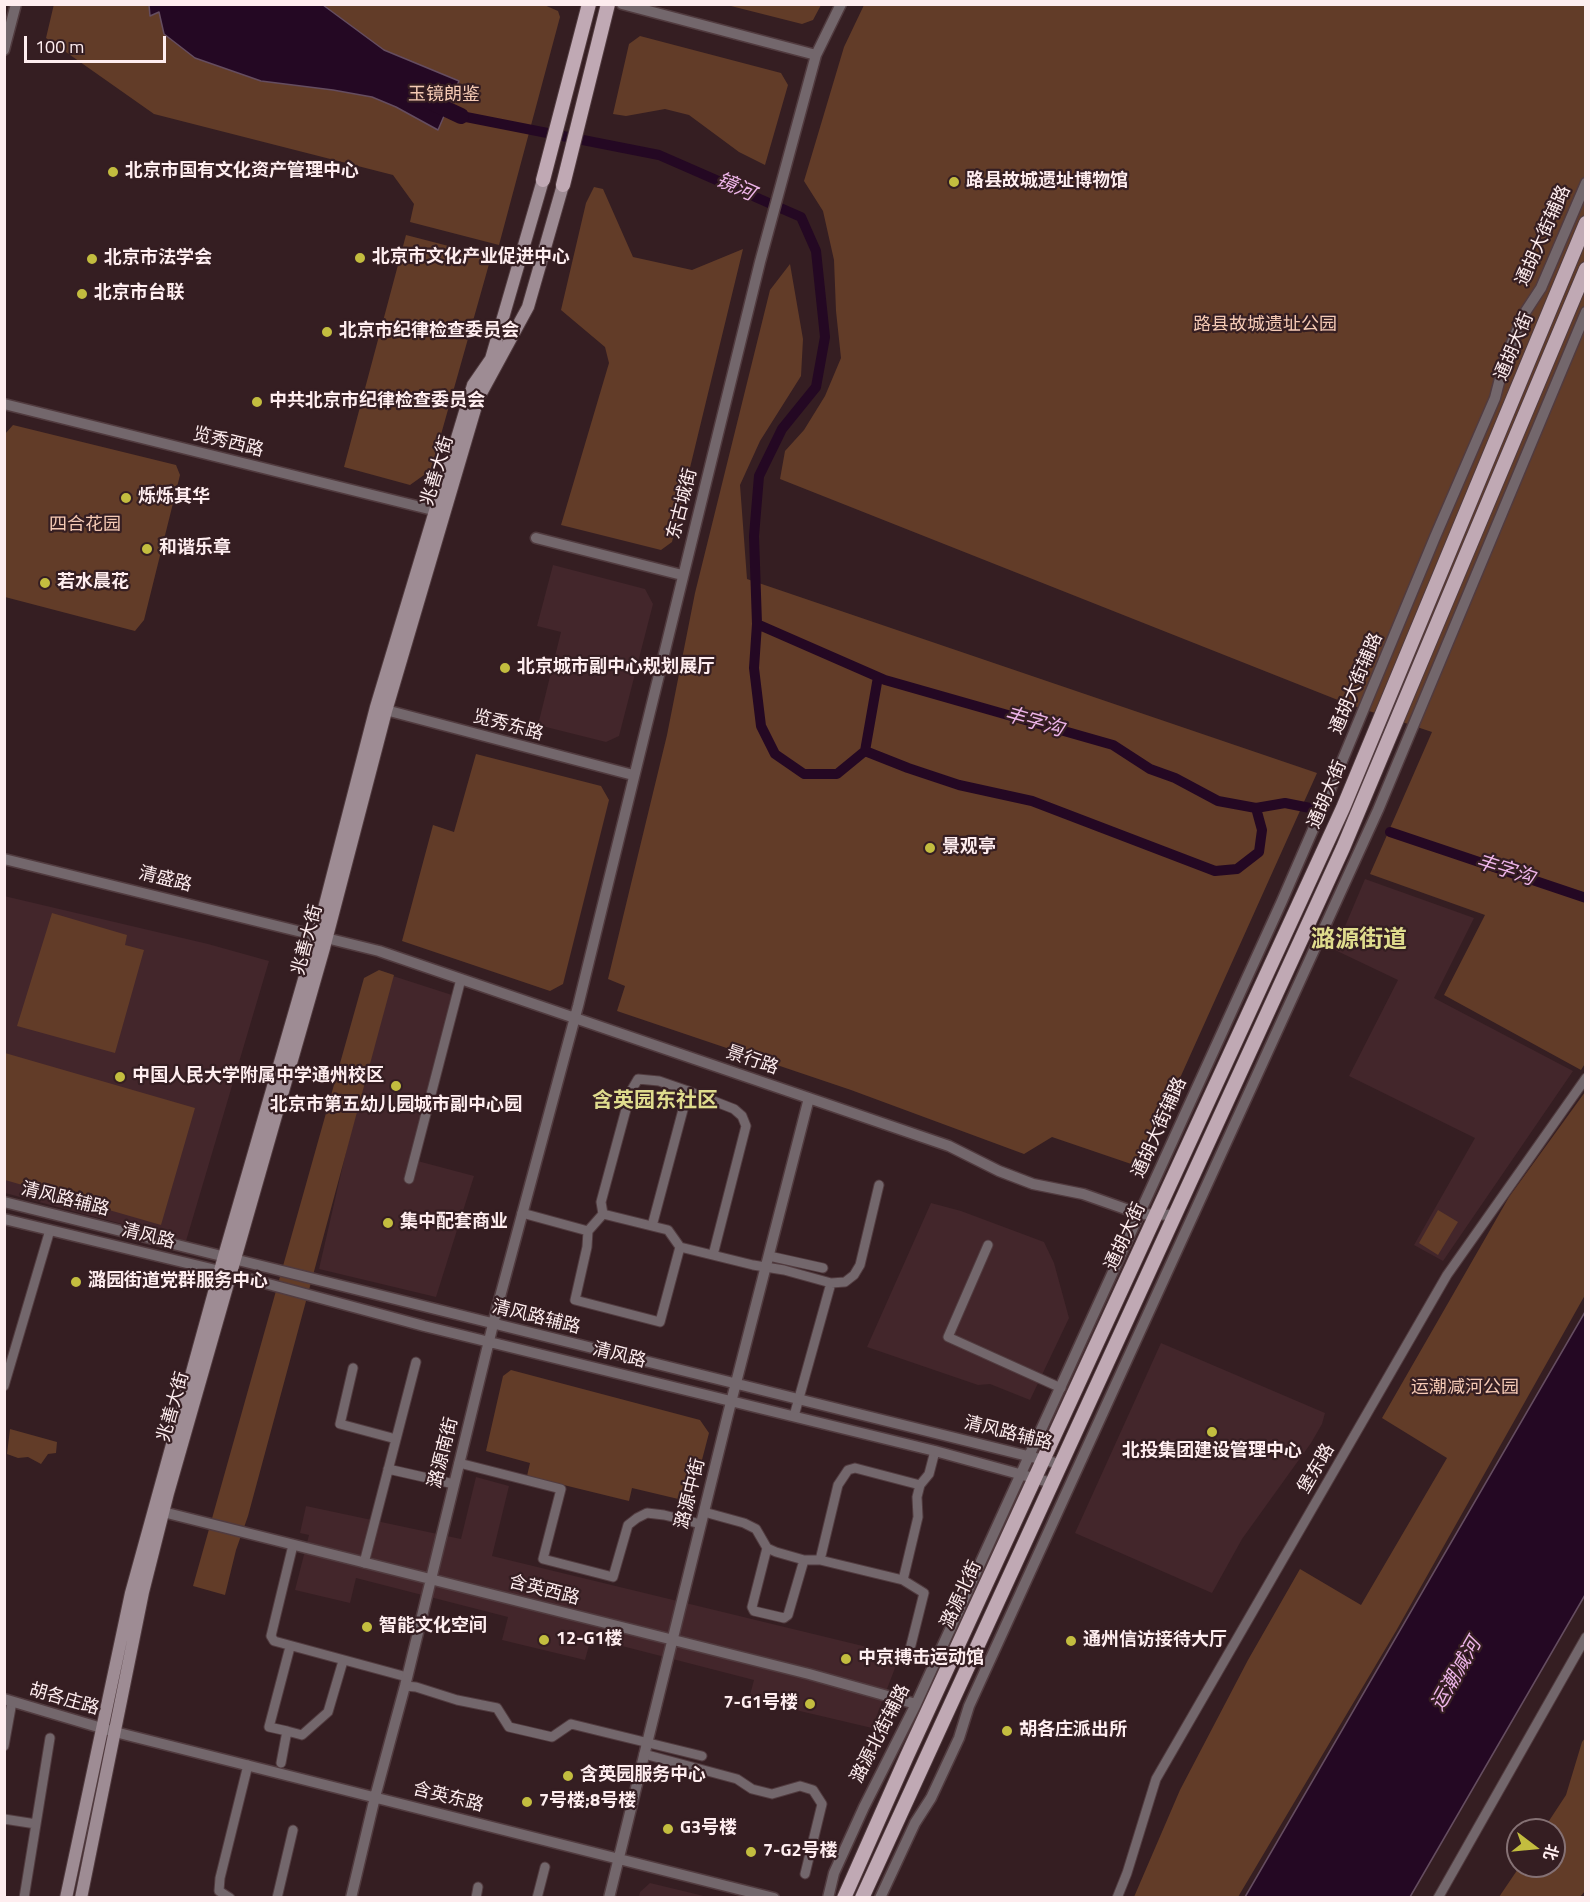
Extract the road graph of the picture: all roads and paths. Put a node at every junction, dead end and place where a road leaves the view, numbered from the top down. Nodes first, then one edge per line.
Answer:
1 (16, 4) edge
2 (588, 4) edge
3 (608, 4) edge
4 (622, 4) edge
5 (841, 4) edge
6 (4, 50) edge
7 (816, 55) junction
8 (543, 180) joint
9 (1586, 183) edge
10 (563, 185) joint
11 (1586, 224) edge
12 (1586, 269) edge
13 (1586, 312) edge
14 (4, 404) edge
15 (439, 512) junction
16 (536, 538) dead end
17 (682, 575) junction
18 (381, 709) junction
19 (633, 775) junction
20 (4, 859) edge
21 (322, 938) junction
22 (461, 979) junction
23 (574, 1018) junction
24 (1586, 1078) edge
25 (688, 1091) junction
26 (809, 1098) junction
27 (409, 1179) dead end
28 (879, 1185) dead end
29 (4, 1202) edge
30 (522, 1213) junction
31 (603, 1214) junction
32 (1140, 1214) junction
33 (1157, 1214) junction
34 (1175, 1215) junction
35 (4, 1219) edge
36 (652, 1226) junction
37 (50, 1230) junction
38 (588, 1232) junction
39 (987, 1245) dead end
40 (680, 1247) junction
41 (713, 1255) junction
42 (769, 1256) junction
43 (229, 1257) junction
44 (766, 1267) junction
45 (823, 1268) dead end
46 (225, 1273) junction
47 (831, 1283) junction
48 (494, 1324) junction
49 (1090, 1326) joint
50 (490, 1341) junction
51 (416, 1362) dead end
52 (353, 1368) dead end
53 (1084, 1374) joint
54 (1098, 1381) joint
55 (736, 1384) junction
56 (4, 1386) edge
57 (1061, 1388) junction
58 (732, 1400) junction
59 (799, 1400) junction
60 (794, 1416) junction
61 (396, 1439) junction
62 (935, 1451) junction
63 (1029, 1457) junction
64 (1043, 1460) junction
65 (459, 1463) junction
66 (1060, 1464) junction
67 (388, 1469) junction
68 (1022, 1473) junction
69 (1036, 1477) junction
70 (1052, 1483) junction
71 (454, 1484) junction
72 (920, 1485) junction
73 (163, 1512) junction
74 (704, 1512) junction
75 (701, 1524) junction
76 (293, 1545) junction
77 (767, 1548) junction
78 (804, 1560) junction
79 (820, 1560) junction
80 (364, 1563) junction
81 (430, 1580) junction
82 (903, 1580) junction
83 (1586, 1637) edge
84 (672, 1640) junction
85 (290, 1647) junction
86 (909, 1653) dead end
87 (343, 1661) junction
88 (406, 1682) junction
89 (8, 1701) edge
90 (916, 1704) junction
91 (102, 1728) junction
92 (287, 1731) junction
93 (115, 1732) junction
94 (50, 1738) dead end
95 (647, 1742) junction
96 (4, 1746) edge
97 (644, 1754) junction
98 (702, 1756) dead end
99 (281, 1762) dead end
100 (248, 1765) junction
101 (375, 1797) junction
102 (4, 1819) edge
103 (36, 1824) junction
104 (293, 1830) dead end
105 (618, 1858) junction
106 (545, 1867) dead end
107 (805, 1874) dead end
108 (478, 1887) dead end
109 (24, 1898) edge
110 (66, 1898) edge
111 (81, 1898) edge
112 (230, 1898) edge
113 (278, 1898) edge
114 (351, 1898) edge
115 (476, 1898) edge
116 (537, 1898) edge
117 (609, 1898) edge
118 (774, 1898) edge
119 (828, 1898) edge
120 (844, 1898) edge
121 (862, 1898) edge
122 (880, 1898) edge
123 (1117, 1898) edge
124 (1438, 1898) edge

1 - 6 street
2 - 8 main road, 兆善大街
3 - 10 main road, 兆善大街
4 - 7 street
5 - 7 street, 东古城街
7 - 17 street, 东古城街
8 - 15 main road, 兆善大街
9 - 32 street, 通胡大街辅路
10 - 15 main road, 兆善大街
11 - 33 main road, 通胡大街
12 - 34 main road, 通胡大街
13 - 122 street
14 - 15 street, 览秀西路
15 - 18 main road, 兆善大街
16 - 17 street
17 - 19 street, 东古城街
18 - 19 street, 览秀东路
18 - 21 main road, 兆善大街
19 - 23 street, 东古城街
20 - 21 street, 清盛路
21 - 22 street, 景行路
21 - 43 main road, 兆善大街
22 - 23 street, 景行路
22 - 27 street
23 - 26 street, 景行路
23 - 30 street, 潞源南街
24 - 123 street, 堡东路
25 - 31 street
25 - 36 street
25 - 41 street
26 - 32 street, 景行路
26 - 42 street, 潞源中街
28 - 47 street
29 - 43 street, 清风路辅路
30 - 38 street
30 - 48 street, 潞源南街
31 - 36 street
31 - 38 street
32 - 33 street, 景行路
32 - 49 street, 通胡大街辅路
33 - 34 street, 景行路
33 - 53 main road, 通胡大街
34 - 54 main road, 通胡大街
35 - 37 street, 清风路
36 - 40 street
37 - 46 street, 清风路
37 - 56 street
38 - 40 street
39 - 57 street
40 - 41 street
41 - 44 street
42 - 44 street, 潞源中街
42 - 45 street
43 - 46 main road, 兆善大街
43 - 48 street, 清风路辅路
44 - 47 street
44 - 55 street, 潞源中街
46 - 50 street, 清风路
46 - 73 main road, 兆善大街
46 - 91 main road, 兆善大街
47 - 59 street
48 - 50 street, 潞源南街
48 - 55 street, 清风路辅路
49 - 57 street, 潞源北街辅路
50 - 58 street, 清风路
50 - 65 street, 潞源南街
51 - 61 street
52 - 61 street
53 - 64 main road, 潞源北街
54 - 66 main road, 潞源北街
55 - 58 street, 潞源中街
55 - 59 street, 清风路辅路
57 - 63 street, 潞源北街辅路
58 - 60 street, 清风路
58 - 74 street, 潞源中街
59 - 60 street
59 - 63 street, 清风路辅路
60 - 62 street, 清风路
61 - 67 street
62 - 68 street, 清风路
62 - 72 street
63 - 64 street, 清风路辅路
63 - 68 street, 潞源北街辅路
64 - 66 street, 清风路辅路
64 - 69 main road, 潞源北街
65 - 71 street, 潞源南街
65 - 75 street
66 - 70 main road, 潞源北街
67 - 71 street
67 - 80 street
68 - 69 street, 清风路
68 - 90 street, 潞源北街辅路
69 - 70 street, 清风路
69 - 120 main road, 潞源北街
70 - 121 main road, 潞源北街
71 - 81 street, 潞源南街
72 - 79 street
72 - 82 street
73 - 76 street, 含英西路
73 - 93 main road, 兆善大街
74 - 75 street, 潞源中街
74 - 77 street
75 - 84 street, 潞源中街
76 - 80 street, 含英西路
76 - 85 street
77 - 78 street
77 - 78 street
78 - 79 street
79 - 82 street
80 - 81 street, 含英西路
81 - 84 street, 含英西路
81 - 88 street, 潞源南街
82 - 86 street
83 - 124 street
84 - 90 street, 含英西路
84 - 95 street, 潞源中街
85 - 87 street
85 - 92 street
87 - 88 street
87 - 92 street
88 - 95 street
88 - 101 street, 潞源南街
89 - 91 street, 胡各庄路
89 - 96 street
90 - 119 street, 潞源北街辅路
91 - 93 street, 胡各庄路
91 - 110 main road, 兆善大街
92 - 99 street
93 - 100 street, 含英东路
93 - 111 main road, 兆善大街
94 - 103 street
95 - 97 street, 潞源中街
95 - 98 street
97 - 105 street, 潞源中街
97 - 107 street
100 - 101 street, 含英东路
100 - 112 street
101 - 105 street, 含英东路
101 - 114 street, 潞源南街
102 - 103 street
103 - 109 street
104 - 113 street
105 - 117 street, 潞源中街
105 - 118 street, 含英东路
106 - 116 street
108 - 115 street

